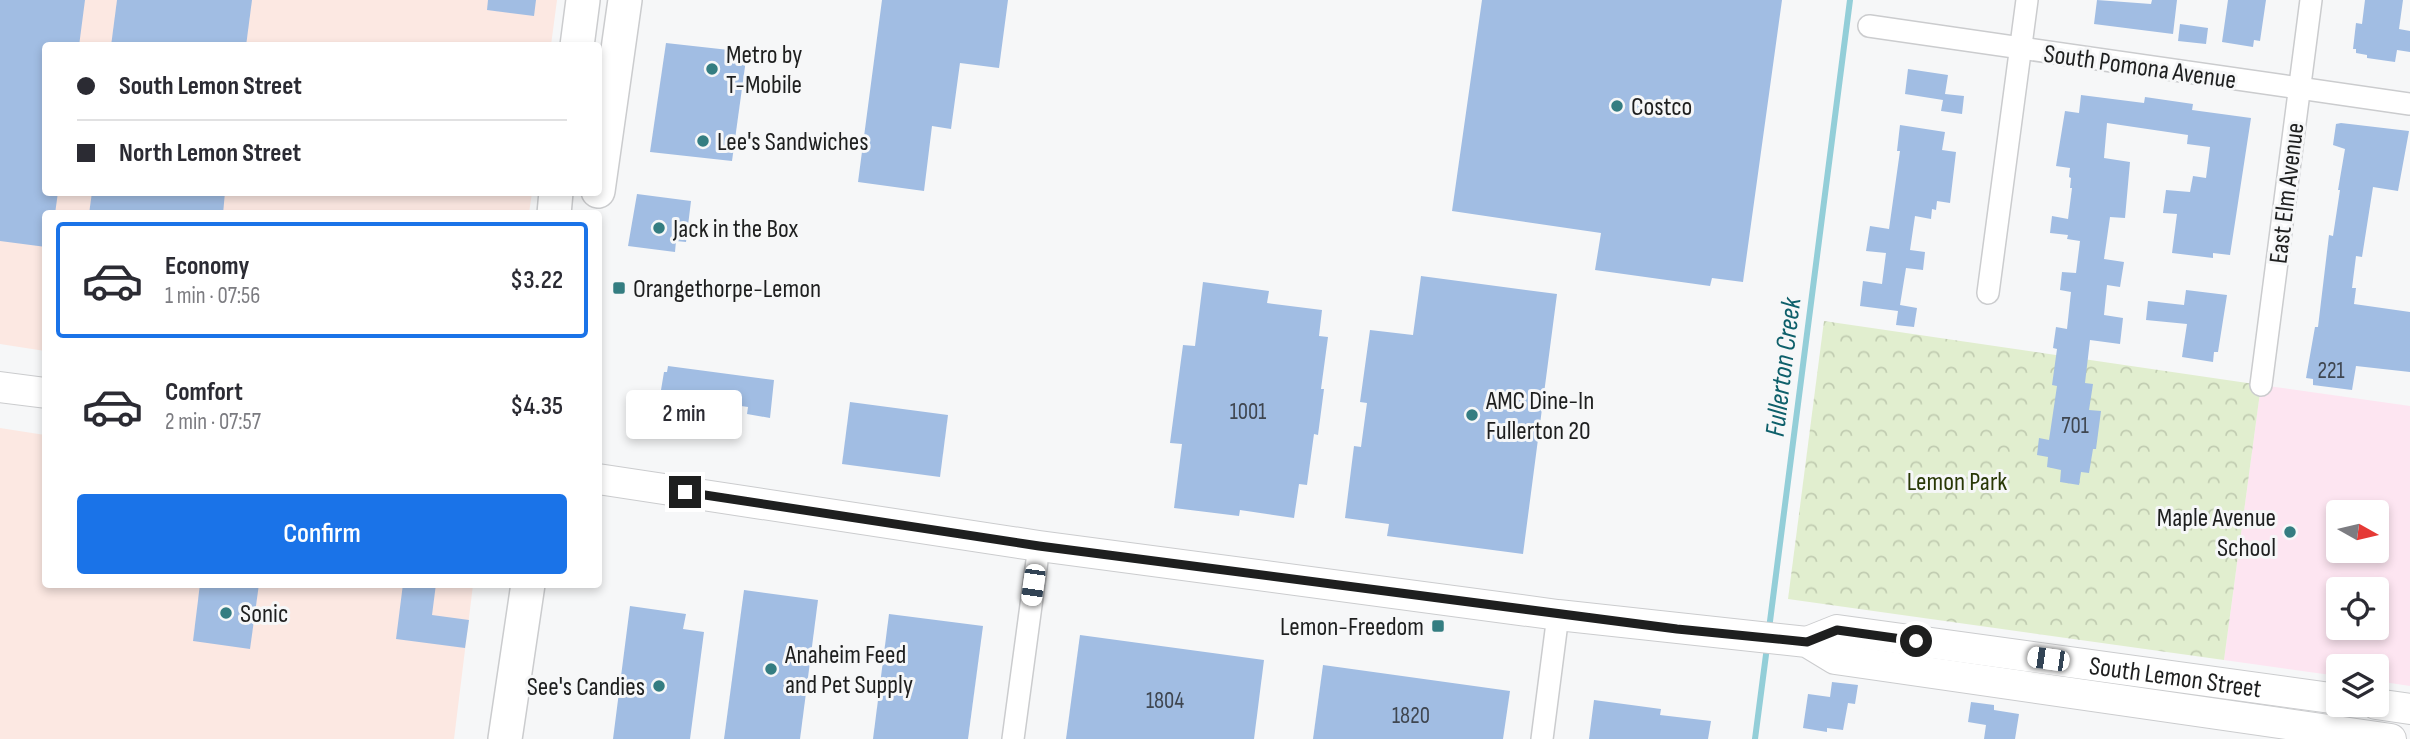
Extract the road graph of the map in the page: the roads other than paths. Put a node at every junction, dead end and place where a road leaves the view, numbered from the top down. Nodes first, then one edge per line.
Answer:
1 (583, 0) edge
2 (625, 0) edge
3 (2027, 0) edge
4 (2311, 0) edge
5 (1869, 26) dead end
6 (577, 42) edge
7 (2021, 49) junction
8 (2300, 89) junction
9 (2410, 104) edge
10 (602, 164) edge
11 (1989, 293) dead end
12 (2262, 385) dead end
13 (0, 387) edge
14 (42, 392) edge
15 (602, 480) edge
16 (1039, 546) junction
17 (527, 588) edge
18 (1558, 615) junction
19 (1797, 641) junction
20 (2326, 697) edge
21 (2389, 706) edge
22 (2410, 709) edge
23 (505, 739) edge
24 (1013, 739) edge
25 (1542, 739) edge
26 (2390, 739) edge

1 - 6 main road
2 - 10 main road
3 - 7 street
4 - 8 street, East Elm Avenue
5 - 7 street, South Pomona Avenue
7 - 8 street, South Pomona Avenue
7 - 11 street
8 - 9 street, South Pomona Avenue
8 - 12 street, East Elm Avenue
13 - 14 street
15 - 16 street, South Lemon Street
16 - 18 street, South Lemon Street
16 - 24 street
17 - 23 main road
18 - 19 street, South Lemon Street
18 - 25 street
19 - 20 street, South Lemon Street
19 - 26 street, South Lemon Street
21 - 22 street

